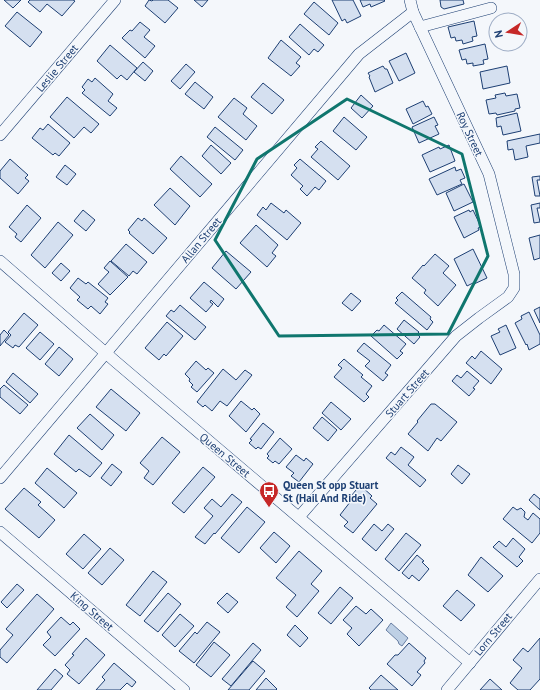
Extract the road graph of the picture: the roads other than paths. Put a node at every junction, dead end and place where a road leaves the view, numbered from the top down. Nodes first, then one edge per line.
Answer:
1 (114, 0) edge
2 (410, 0) edge
3 (491, 8) dead end
4 (413, 12) junction
5 (420, 27) junction
6 (0, 135) edge
7 (0, 261) edge
8 (514, 274) joint
9 (106, 353) junction
10 (0, 478) edge
11 (299, 518) junction
12 (0, 532) edge
13 (540, 579) edge
14 (470, 662) junction
15 (184, 690) edge
16 (447, 690) edge

1 - 6 street, Leslie Street
2 - 4 street, Roy Street
3 - 5 street
4 - 5 street, Roy Street
4 - 9 street, Allan Street
5 - 8 street, Roy Street
7 - 9 street, Queen Street
8 - 11 street, Stuart Street
9 - 10 street, Allan Street
9 - 11 street, Queen Street
11 - 14 street, Queen Street
12 - 15 street, King Street
13 - 14 street, Lorn Street
14 - 16 street, Lorn Street

